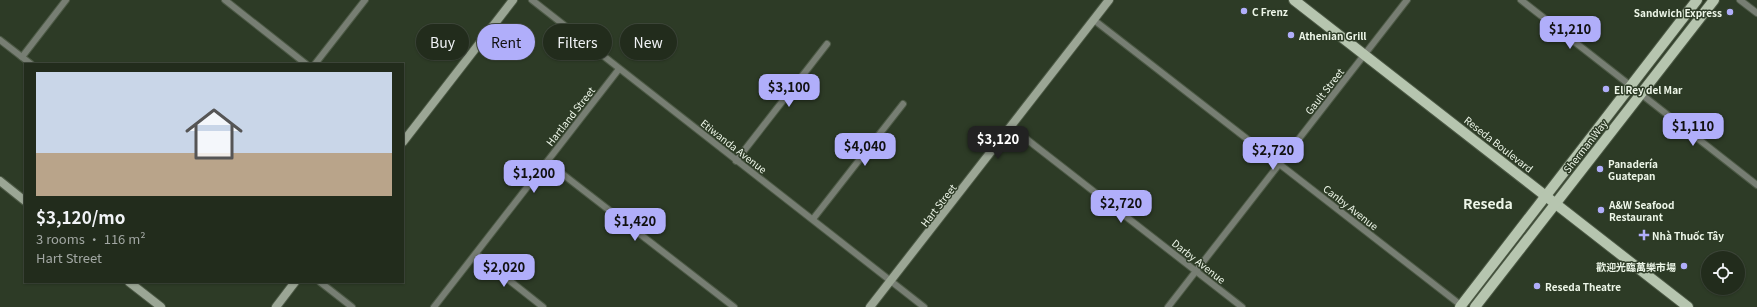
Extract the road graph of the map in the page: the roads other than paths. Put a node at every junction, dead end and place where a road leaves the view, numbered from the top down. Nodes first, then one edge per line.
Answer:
1 (66, 0) edge
2 (225, 0) edge
3 (365, 0) edge
4 (514, 0) edge
5 (532, 0) edge
6 (1109, 0) edge
7 (1294, 0) edge
8 (1407, 0) edge
9 (1521, 0) edge
10 (1698, 0) edge
11 (1714, 0) edge
12 (1740, 0) edge
13 (1757, 13) edge
14 (1094, 20) junction
15 (0, 40) edge
16 (827, 44) dead end
17 (1364, 55) junction
18 (22, 57) junction
19 (30, 63) edge
20 (305, 63) edge
21 (316, 63) edge
22 (619, 69) junction
23 (1631, 86) junction
24 (1641, 94) junction
25 (903, 104) dead end
26 (1011, 127) junction
27 (404, 141) edge
28 (736, 161) junction
29 (547, 162) junction
30 (1279, 164) junction
31 (0, 181) edge
32 (1757, 185) edge
33 (1546, 196) junction
34 (24, 200) edge
35 (1556, 204) junction
36 (813, 219) junction
37 (476, 254) junction
38 (1196, 271) junction
39 (890, 281) junction
40 (130, 283) edge
41 (294, 283) edge
42 (321, 283) edge
43 (1461, 306) edge
44 (161, 307) edge
45 (276, 307) edge
46 (352, 307) edge
47 (434, 307) edge
48 (543, 307) edge
49 (734, 307) edge
50 (870, 307) edge
51 (924, 307) edge
52 (1168, 307) edge
53 (1242, 307) edge
54 (1475, 307) edge
55 (1688, 307) edge

1 - 18 street
2 - 20 street
3 - 21 street
4 - 27 street
5 - 22 street, Etiwanda Avenue
6 - 14 street, Hart Street
7 - 17 main road, Reseda Boulevard
8 - 17 street, Gault Street
9 - 23 street
10 - 23 main road, Sherman Way
11 - 24 main road, Sherman Way
12 - 13 street
14 - 26 street, Hart Street
14 - 30 street, Canby Avenue
15 - 18 street
16 - 28 street
17 - 30 street, Gault Street
17 - 33 main road, Reseda Boulevard
18 - 19 street
22 - 28 street, Etiwanda Avenue
22 - 29 street, Hartland Street
23 - 24 main road
23 - 33 main road, Sherman Way
24 - 32 street
24 - 35 main road, Sherman Way
25 - 36 street
26 - 38 street, Darby Avenue
26 - 39 street, Hart Street
28 - 36 street, Etiwanda Avenue
29 - 37 street, Hartland Street
29 - 49 street
30 - 38 street, Gault Street
30 - 43 street, Canby Avenue
31 - 34 street
33 - 35 main road, Reseda Boulevard
33 - 43 main road, Sherman Way
35 - 54 main road, Sherman Way
35 - 55 main road, Reseda Boulevard
36 - 39 street, Etiwanda Avenue
37 - 47 street, Hartland Street
37 - 48 street
38 - 52 street, Gault Street
38 - 53 street, Darby Avenue
39 - 50 street, Hart Street
39 - 51 street, Etiwanda Avenue
40 - 44 street
41 - 45 street
42 - 46 street

